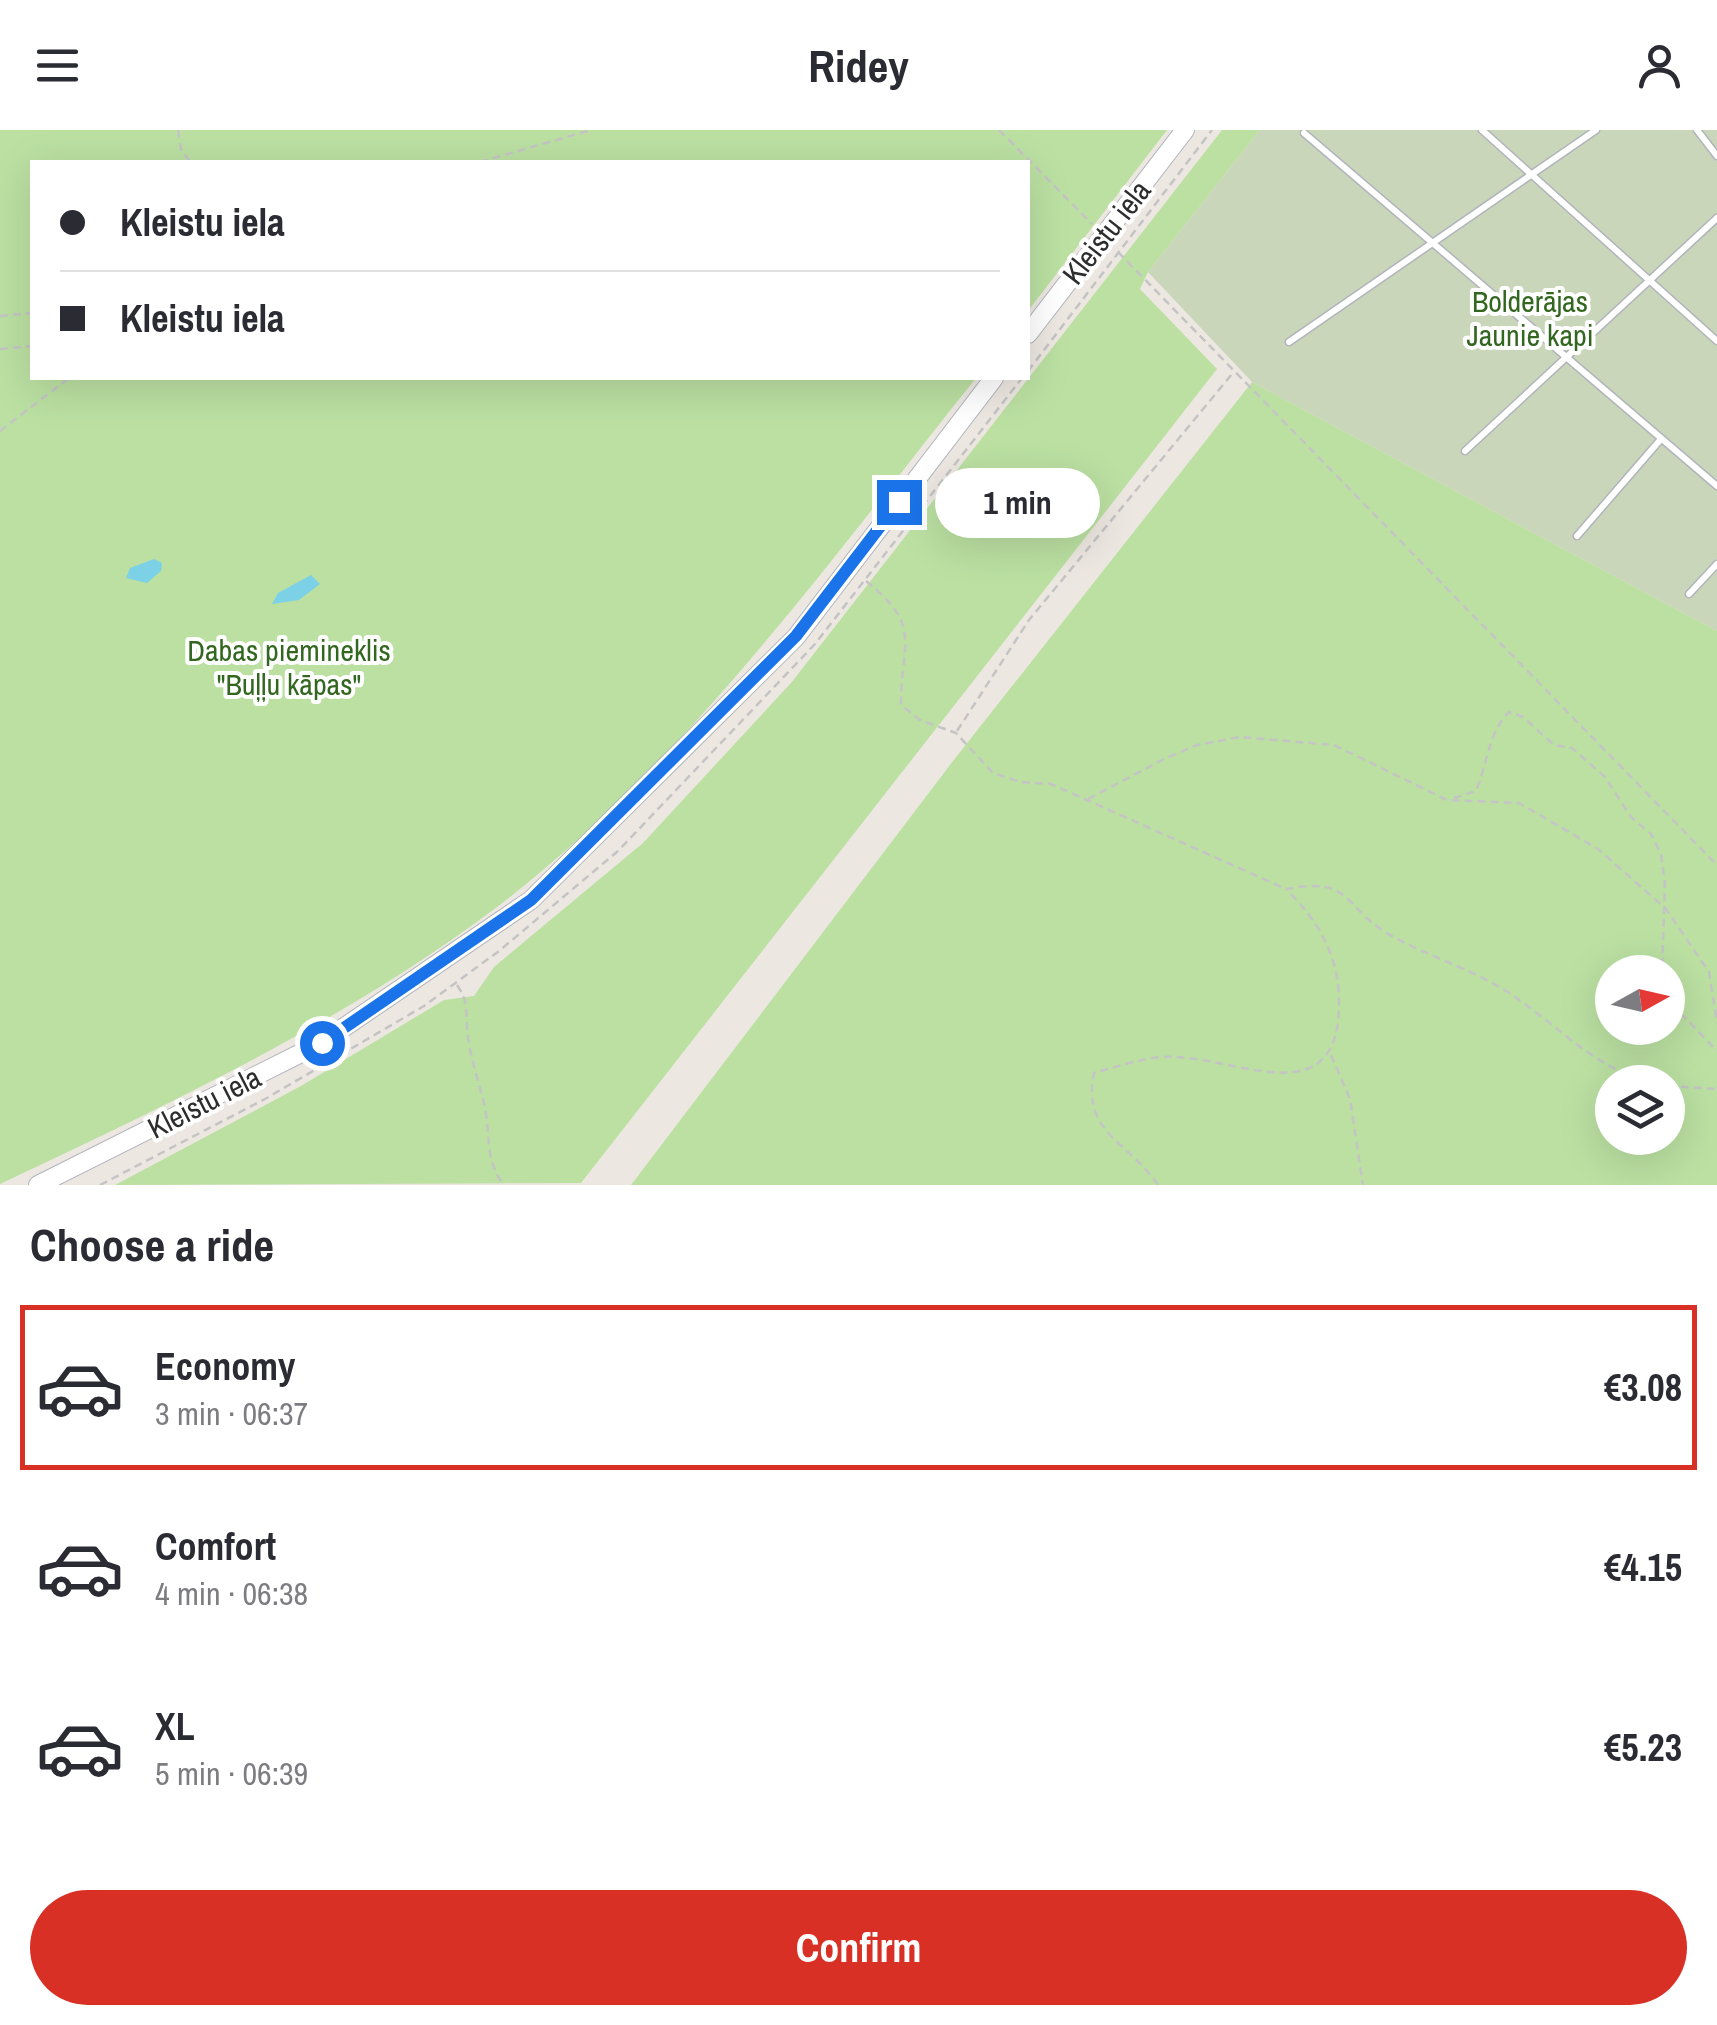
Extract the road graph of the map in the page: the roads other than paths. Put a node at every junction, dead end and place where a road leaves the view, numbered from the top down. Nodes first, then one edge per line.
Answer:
1 (1185, 130) edge
2 (1482, 130) edge
3 (1596, 130) edge
4 (1697, 130) edge
5 (1304, 133) dead end
6 (1717, 156) edge
7 (1532, 176) junction
8 (1717, 218) edge
9 (1434, 244) junction
10 (1650, 279) junction
11 (1030, 331) edge
12 (1717, 341) edge
13 (1289, 342) dead end
14 (1564, 357) junction
15 (992, 380) edge
16 (1661, 439) junction
17 (1465, 450) dead end
18 (1717, 486) edge
19 (1577, 536) dead end
20 (1717, 564) edge
21 (1689, 594) dead end
22 (38, 1185) edge

1 - 11 main road, Kleistu iela
2 - 7 lane
3 - 7 lane
4 - 6 lane
5 - 9 lane
7 - 9 lane
7 - 10 lane
8 - 10 lane
9 - 13 lane
9 - 14 lane
10 - 12 lane
10 - 14 lane
14 - 16 lane
14 - 17 lane
15 - 22 main road, Kleistu iela
16 - 18 lane
16 - 19 lane
20 - 21 lane

